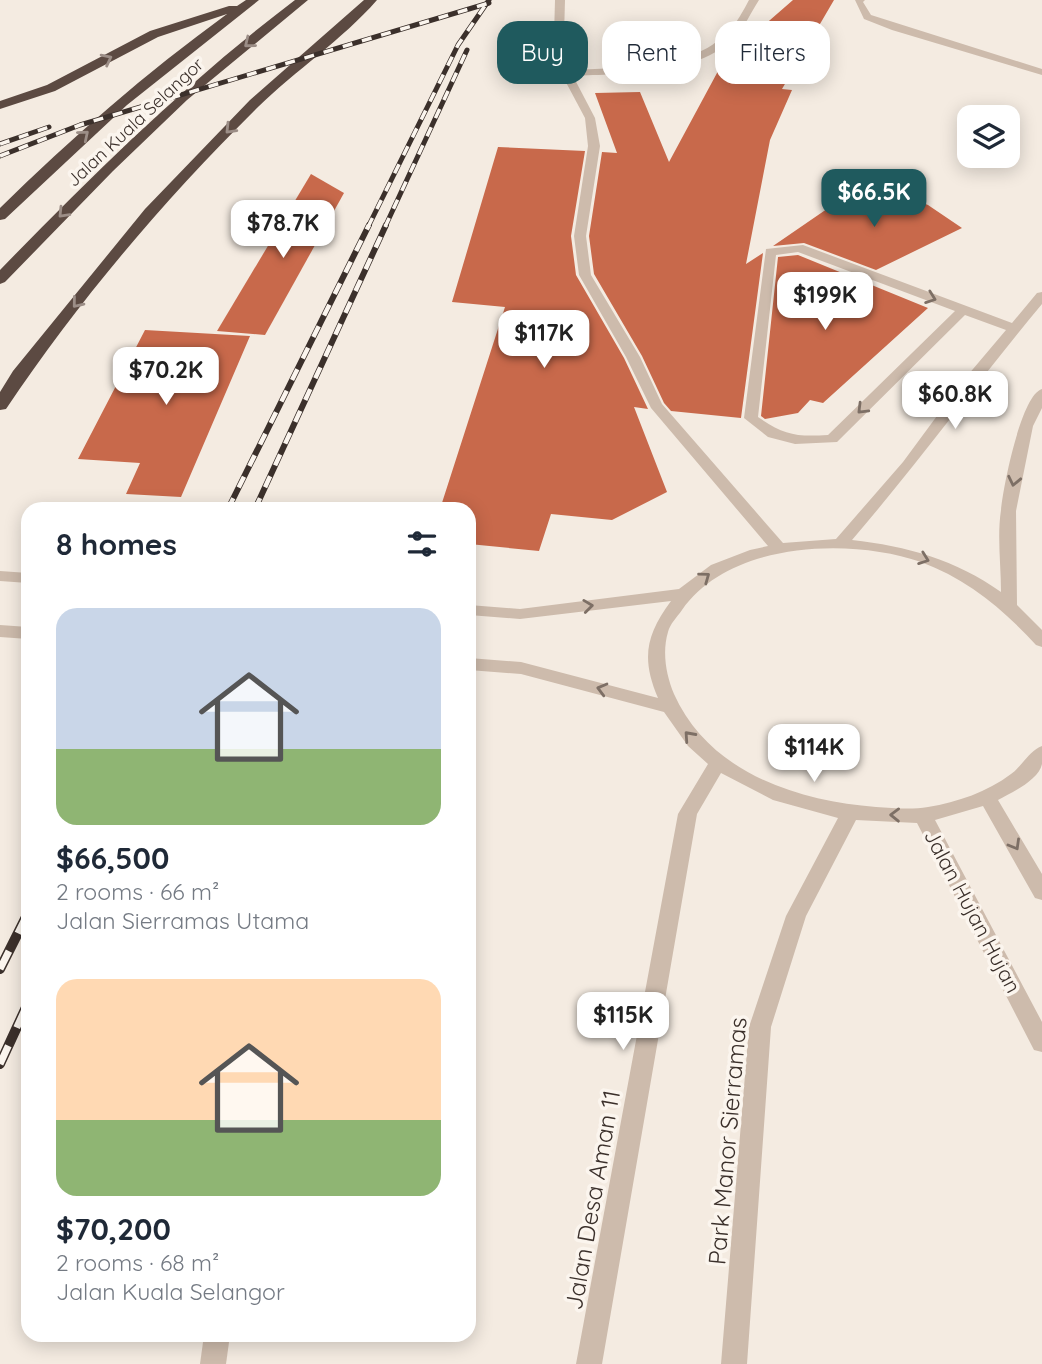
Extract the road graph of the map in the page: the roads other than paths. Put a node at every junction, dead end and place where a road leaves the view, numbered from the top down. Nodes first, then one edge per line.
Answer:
1 (302, 0) edge
2 (371, 0) edge
3 (560, 0) edge
4 (754, 0) edge
5 (860, 0) edge
6 (252, 1) edge
7 (559, 21) edge
8 (588, 71) edge
9 (1042, 72) edge
10 (572, 84) edge
11 (0, 105) edge
12 (0, 216) edge
13 (0, 279) edge
14 (1042, 296) edge
15 (963, 310) junction
16 (1015, 329) junction
17 (1042, 393) edge
18 (0, 405) edge
19 (841, 543) junction
20 (778, 547) junction
21 (0, 576) edge
22 (21, 578) edge
23 (682, 594) junction
24 (1009, 604) junction
25 (476, 611) edge
26 (0, 631) edge
27 (21, 632) edge
28 (1042, 641) edge
29 (476, 665) edge
30 (668, 707) junction
31 (1042, 753) edge
32 (718, 763) junction
33 (988, 798) junction
34 (849, 814) junction
35 (923, 815) junction
36 (1042, 892) edge
37 (1042, 1043) edge
38 (216, 1342) edge
39 (213, 1364) edge
40 (589, 1364) edge
41 (734, 1364) edge

1 -> 13 highway, Jalan Kuala Selangor
2 -> 18 highway
3 - 7 street
4 - 8 street
5 - 9 street
11 -> 6 highway
12 -> 6 highway, Jalan Kuala Selangor
10 - 20 street
14 - 16 street
15 -> 15 street
15 - 16 street
16 - 19 street
17 -> 24 street
19 - 20 street
19 -> 24 street
23 -> 20 street
21 - 22 street
25 -> 23 street
23 - 30 street
24 - 28 street
26 - 27 street
30 -> 29 street
32 -> 30 street
31 - 33 street
32 - 34 street
32 - 40 street, Jalan Desa Aman 11
33 - 35 street
33 -> 36 street
35 -> 34 street
34 - 41 street, Park Manor Sierramas
35 - 37 street, Jalan Hujan Hujan
38 - 39 street

